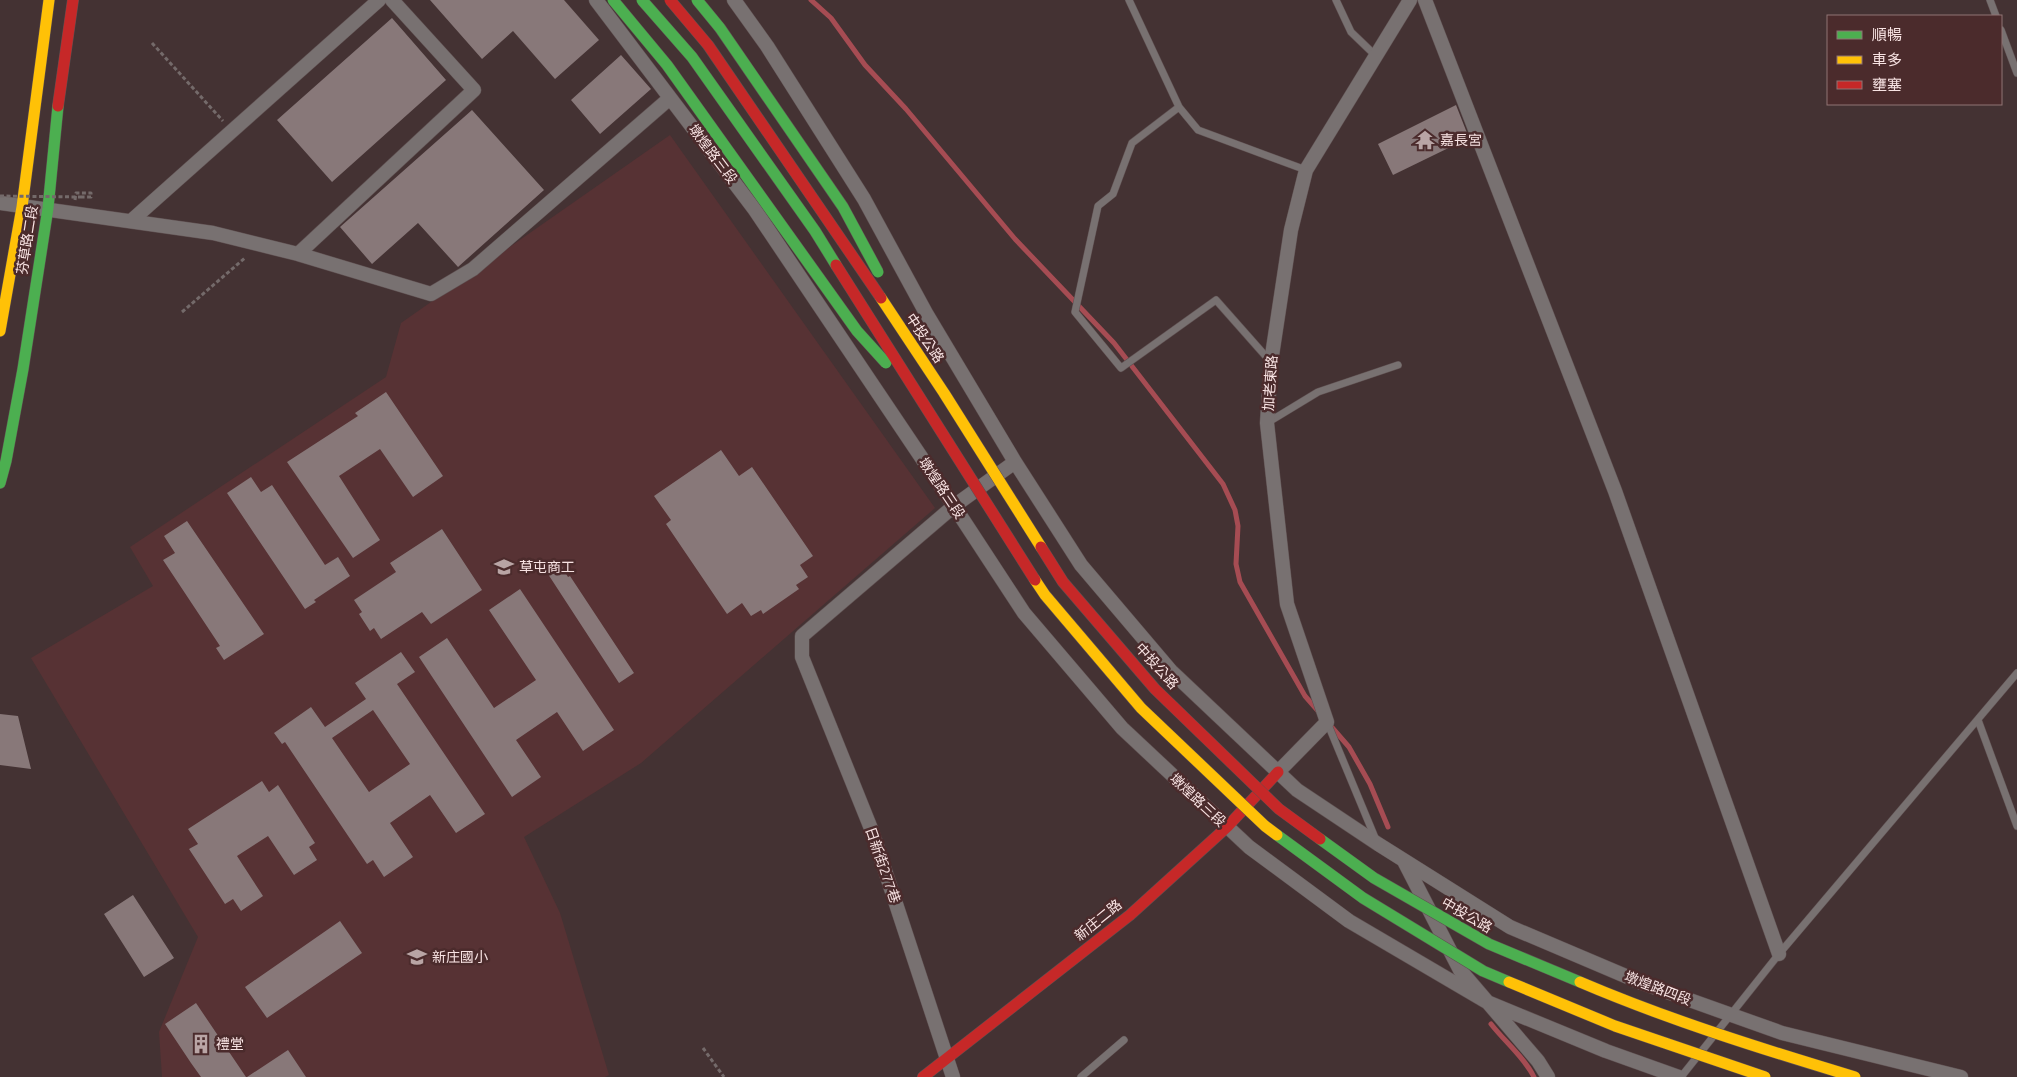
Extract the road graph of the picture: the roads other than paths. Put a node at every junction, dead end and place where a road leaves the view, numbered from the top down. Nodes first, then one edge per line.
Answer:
1 (49, 0) edge
2 (73, 0) edge
3 (379, 0) edge
4 (392, 0) edge
5 (596, 0) edge
6 (613, 0) edge
7 (642, 0) edge
8 (670, 0) edge
9 (697, 0) edge
10 (734, 0) edge
11 (1129, 0) edge
12 (1336, 0) edge
13 (1410, 0) edge
14 (1425, 0) edge
15 (1990, 0) edge
16 (1996, 15) edge
17 (2002, 33) edge
18 (1376, 56) junction
19 (2017, 73) edge
20 (670, 98) junction
21 (1179, 107) junction
22 (835, 154) junction
23 (1306, 170) junction
24 (0, 203) edge
25 (22, 207) junction
26 (48, 208) junction
27 (755, 210) junction
28 (131, 221) junction
29 (298, 254) junction
30 (0, 332) edge
31 (1271, 362) junction
32 (1398, 366) dead end
33 (944, 393) junction
34 (928, 412) junction
35 (1267, 424) junction
36 (1015, 462) junction
37 (0, 483) edge
38 (954, 506) junction
39 (2017, 673) edge
40 (1978, 720) junction
41 (1327, 722) junction
42 (1278, 772) junction
43 (2017, 826) edge
44 (1227, 827) junction
45 (1378, 844) junction
46 (1404, 860) junction
47 (1779, 954) junction
48 (1487, 1002) junction
49 (1731, 1015) junction
50 (1124, 1040) dead end
51 (946, 1059) junction
52 (923, 1077) edge
53 (953, 1077) edge
54 (1081, 1077) edge
55 (1548, 1077) edge
56 (1680, 1077) edge
57 (1765, 1077) edge
58 (1855, 1077) edge
59 (1961, 1077) edge

1 - 25 main road, 芬草路二段
2 - 26 main road, 芬草路二段
3 - 28 street
4 - 29 street
5 - 20 street, 墩煌路三段
6 - 34 main road, bridge
7 - 34 main road, bridge
8 - 33 main road, 中投公路, bridge
9 - 33 main road, bridge
10 - 22 street
11 - 21 lane
12 - 18 lane
13 - 18 street, 加老東路
14 - 47 street
15 - 16 lane
17 - 19 lane
18 - 23 street, 加老東路
20 - 27 street, 墩煌路三段
20 - 29 street
21 - 23 lane
21 - 31 lane
22 - 27 street
22 - 36 street
23 - 31 street, 加老東路
24 - 25 street
25 - 26 street
25 - 30 main road, 芬草路二段
26 - 28 street
26 - 37 main road, 芬草路二段
27 - 38 street, 墩煌路三段
28 - 29 street
31 - 35 street, 加老東路
32 - 35 lane
33 - 58 main road, 中投公路, bridge
34 - 57 main road, bridge
35 - 41 street, 加老東路
36 - 38 street
36 - 42 street
38 - 44 street, 墩煌路三段
38 - 51 street, 日新街277巷
39 - 40 lane
40 - 43 lane
40 - 47 lane
41 - 42 street
41 - 45 lane
42 - 44 main road, 新庄二路
42 - 45 street
44 - 48 street, 墩煌路三段
44 - 51 main road, 新庄二路
45 - 46 street, 墩煌路四段
46 - 48 street
46 - 49 street, 墩煌路四段
47 - 49 lane
48 - 55 street
48 - 56 street
49 - 56 lane
49 - 59 street, 墩煌路四段
50 - 54 lane
51 - 52 main road, 新庄二路
51 - 53 street, 日新街277巷

